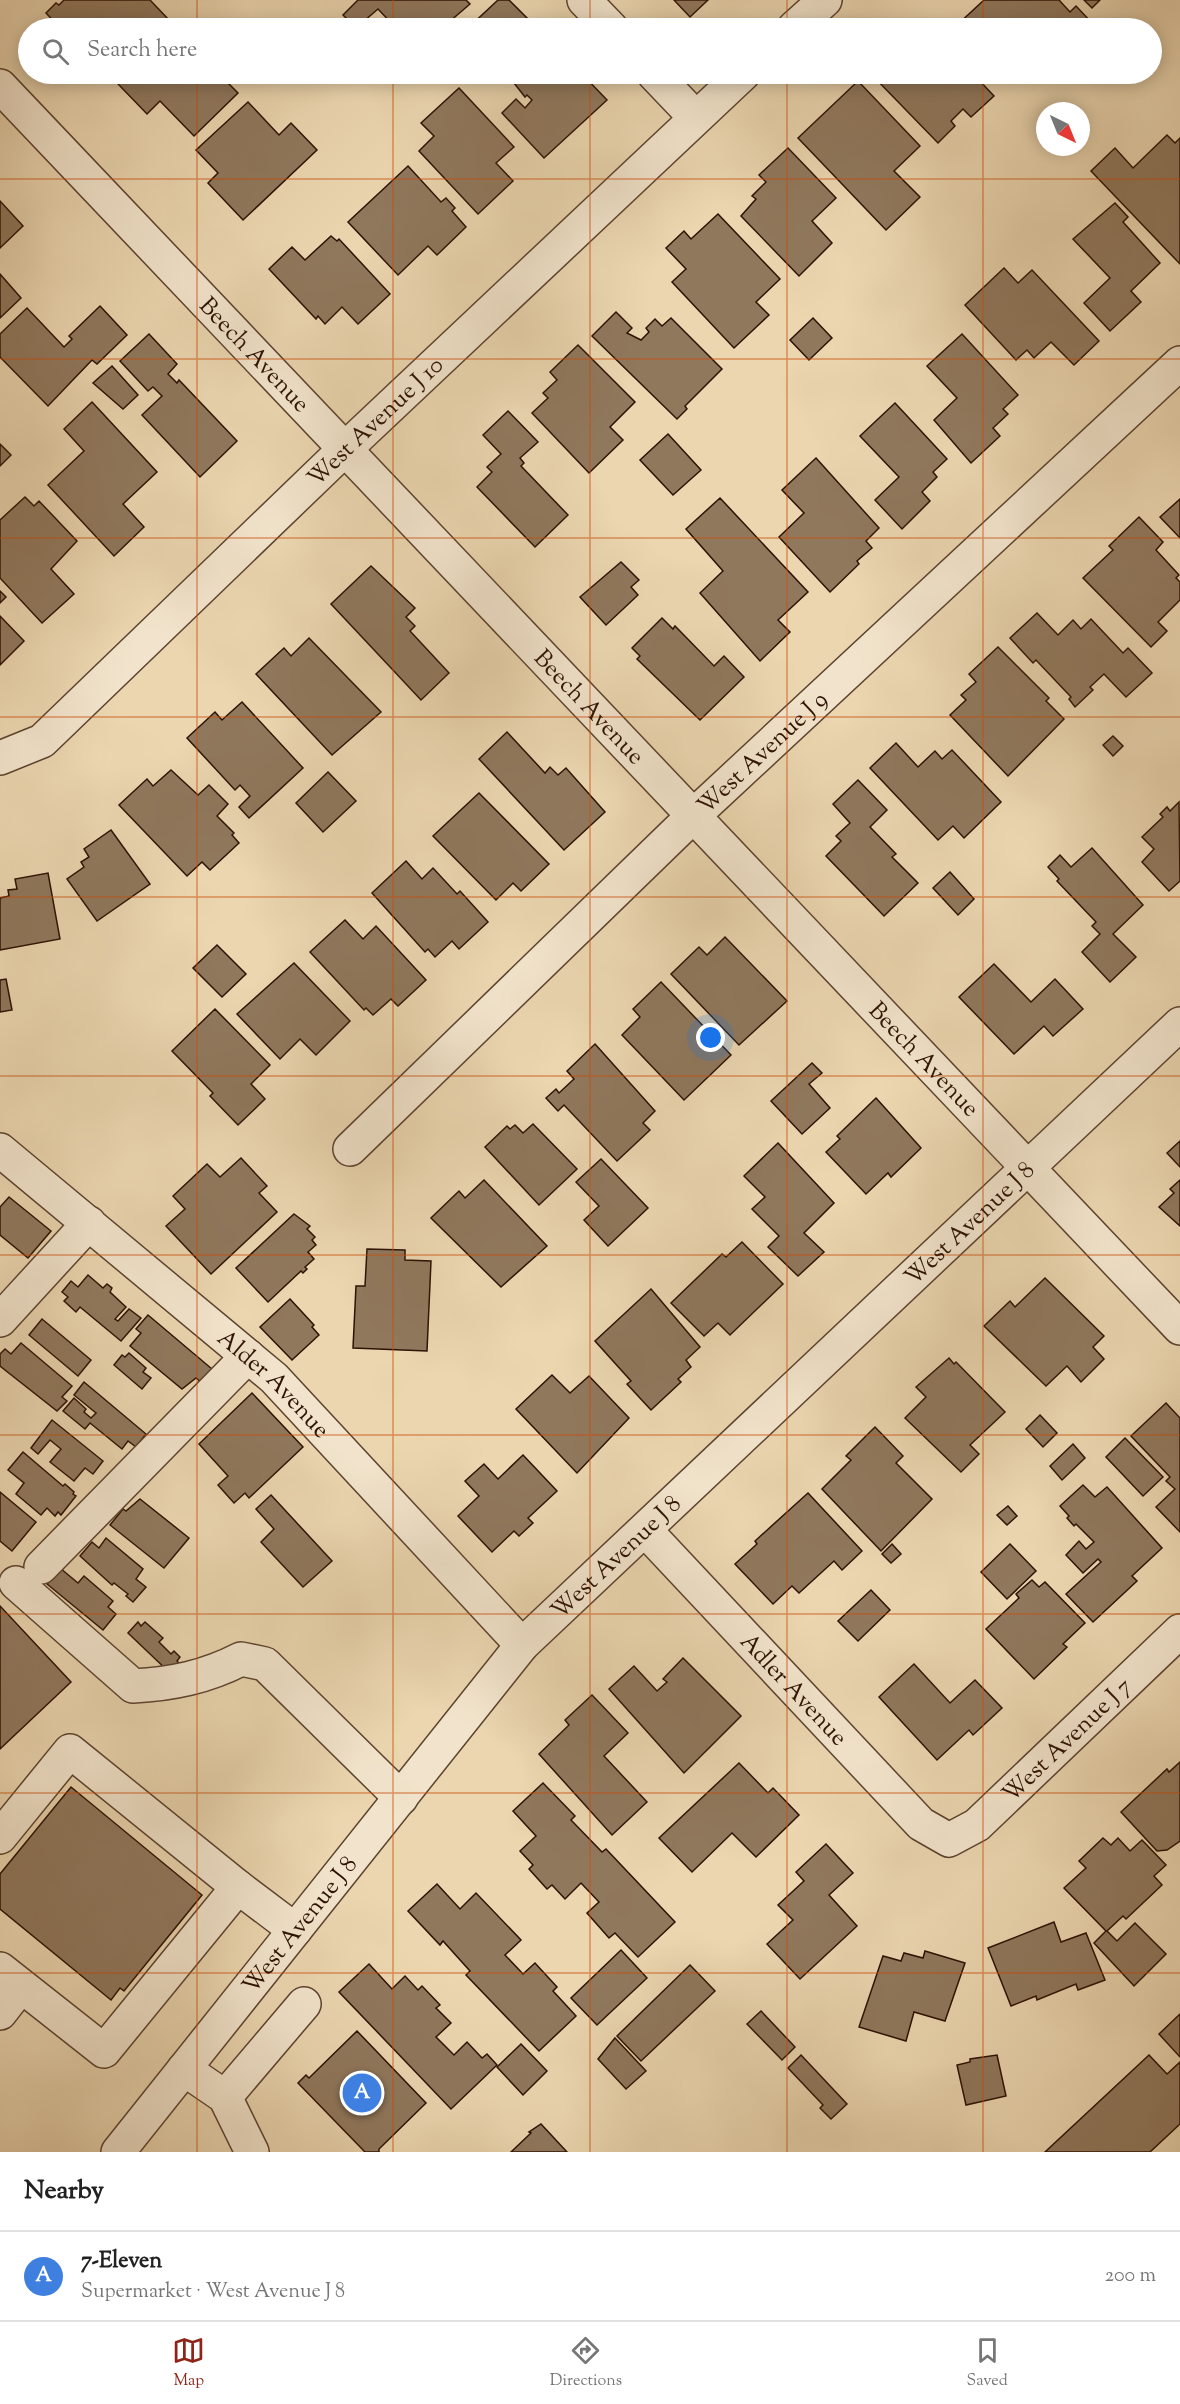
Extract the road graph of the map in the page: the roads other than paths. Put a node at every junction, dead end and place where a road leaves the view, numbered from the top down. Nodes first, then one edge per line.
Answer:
1 (584, 0) edge
2 (825, 0) edge
3 (601, 18) edge
4 (805, 18) edge
5 (664, 84) edge
6 (732, 84) edge
7 (0, 86) edge
8 (695, 117) junction
9 (1180, 363) edge
10 (345, 449) junction
11 (0, 758) edge
12 (692, 817) junction
13 (1180, 1024) edge
14 (350, 1149) dead end
15 (0, 1150) edge
16 (1028, 1167) junction
17 (88, 1223) junction
18 (0, 1320) edge
19 (1180, 1328) edge
20 (248, 1356) junction
21 (645, 1530) junction
22 (1180, 1631) edge
23 (522, 1645) junction
24 (400, 1798) junction
25 (0, 1837) edge
26 (949, 1840) joint
27 (238, 1887) junction
28 (295, 1930) junction
29 (11, 1978) edge
30 (304, 2004) dead end
31 (0, 2013) edge
32 (184, 2069) junction
33 (225, 2097) junction
34 (118, 2152) edge
35 (252, 2152) edge

1 - 3 street
2 - 4 street
5 - 8 street
6 - 8 street, West Avenue J 10
7 - 10 street, Beech Avenue
8 - 10 street, West Avenue J 10
9 - 12 street, West Avenue J 9
10 - 11 street, West Avenue J 10
10 - 12 street, Beech Avenue
12 - 14 street, West Avenue J 9
12 - 16 street, Beech Avenue
13 - 16 street, West Avenue J 8
15 - 17 street, Alder Avenue
16 - 19 street, Beech Avenue
16 - 21 street, West Avenue J 8
17 - 18 street
17 - 20 street, Alder Avenue
20 - 23 street, Alder Avenue
20 - 24 street
21 - 23 street, West Avenue J 8
21 - 26 street, Adler Avenue
22 - 26 street, West Avenue J 7
23 - 24 street, West Avenue J 8
24 - 28 street, West Avenue J 8
25 - 27 street
27 - 28 street
27 - 29 street
28 - 32 street, West Avenue J 8
29 - 31 street
30 - 33 street
32 - 33 street
32 - 34 street, West Avenue J 8
33 - 35 street

